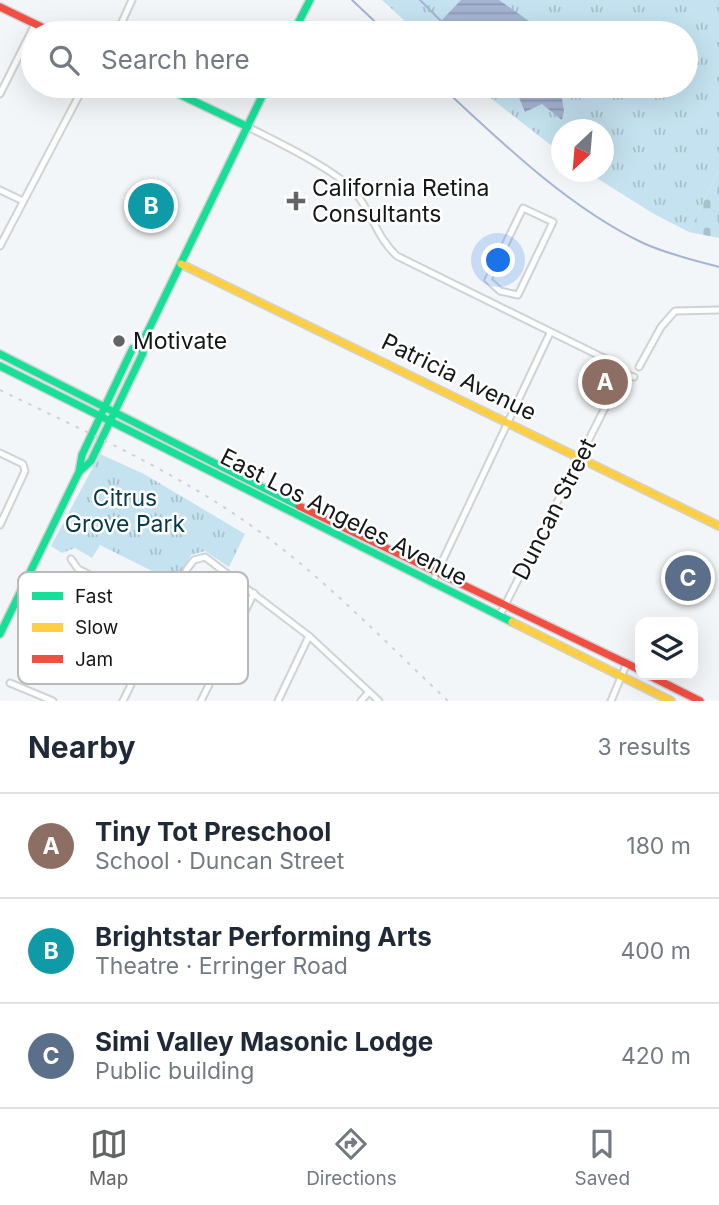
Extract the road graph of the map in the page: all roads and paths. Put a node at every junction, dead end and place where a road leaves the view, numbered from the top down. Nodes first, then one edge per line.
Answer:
1 (132, 0) edge
2 (310, 0) edge
3 (0, 7) edge
4 (30, 21) edge
5 (122, 21) edge
6 (299, 21) edge
7 (21, 53) edge
8 (0, 94) edge
9 (78, 98) edge
10 (187, 98) edge
11 (261, 98) edge
12 (247, 127) junction
13 (0, 190) edge
14 (23, 201) junction
15 (0, 246) edge
16 (181, 264) junction
17 (500, 291) junction
18 (494, 305) junction
19 (719, 310) edge
20 (550, 332) junction
21 (140, 346) junction
22 (0, 354) edge
23 (0, 366) edge
24 (639, 367) dead end
25 (621, 373) junction
26 (634, 377) dead end
27 (105, 405) junction
28 (116, 410) junction
29 (101, 415) junction
30 (111, 420) junction
31 (507, 422) junction
32 (0, 453) edge
33 (580, 458) junction
34 (79, 472) junction
35 (631, 473) dead end
36 (627, 481) junction
37 (0, 525) edge
38 (719, 526) edge
39 (71, 559) dead end
40 (30, 572) edge
41 (84, 572) edge
42 (186, 572) edge
43 (227, 572) edge
44 (436, 573) junction
45 (432, 583) junction
46 (248, 588) edge
47 (254, 593) junction
48 (18, 597) edge
49 (248, 605) edge
50 (506, 607) junction
51 (500, 615) junction
52 (0, 634) edge
53 (309, 636) junction
54 (627, 663) junction
55 (635, 667) edge
56 (623, 676) junction
57 (658, 680) edge
58 (10, 683) dead end
59 (131, 684) edge
60 (209, 684) edge
61 (369, 692) junction
62 (53, 701) edge
63 (123, 701) edge
64 (201, 701) edge
65 (278, 701) edge
66 (361, 701) edge
67 (379, 701) edge
68 (611, 701) edge
69 (671, 701) edge
70 (700, 701) edge

1 - 5 street
2 - 6 main road
3 - 4 main road
7 - 8 street
9 - 14 street
10 - 12 main road
11 - 12 main road
12 - 16 main road
12 - 18 street
13 - 14 street
14 - 15 street
16 - 21 main road
16 - 31 main road, Patricia Avenue
17 - 17 street
17 - 18 street
18 - 20 street
19 - 24 street
20 - 25 street
20 - 31 street
21 - 27 main road
21 - 28 main road
22 - 27 main road, East Los Angeles Avenue
23 - 29 main road, East Los Angeles Avenue
25 - 26 street
25 - 33 street, Duncan Street
27 - 28 main road, East Los Angeles Avenue
27 - 29 main road
28 - 30 main road
28 - 44 main road, East Los Angeles Avenue
29 - 30 main road, East Los Angeles Avenue
29 - 34 main road
30 - 34 main road
30 - 45 main road, East Los Angeles Avenue
31 - 33 main road, Patricia Avenue
31 - 44 street
32 - 37 street
33 - 36 main road, Patricia Avenue
33 - 50 street, Duncan Street
34 - 40 main road
35 - 36 street
36 - 38 main road, Patricia Avenue
39 - 41 street
42 - 43 street
44 - 45 street
44 - 50 main road, East Los Angeles Avenue
45 - 51 main road, East Los Angeles Avenue
46 - 47 street
47 - 49 street
47 - 53 street
48 - 52 main road
50 - 51 street, Duncan Street
50 - 54 main road, East Los Angeles Avenue
51 - 56 main road, East Los Angeles Avenue
53 - 61 street
53 - 65 street
54 - 55 main road, East Los Angeles Avenue
54 - 56 street
56 - 68 street
56 - 69 main road, East Los Angeles Avenue
57 - 70 main road
58 - 62 street
59 - 63 street
60 - 64 street
61 - 66 street
61 - 67 street

